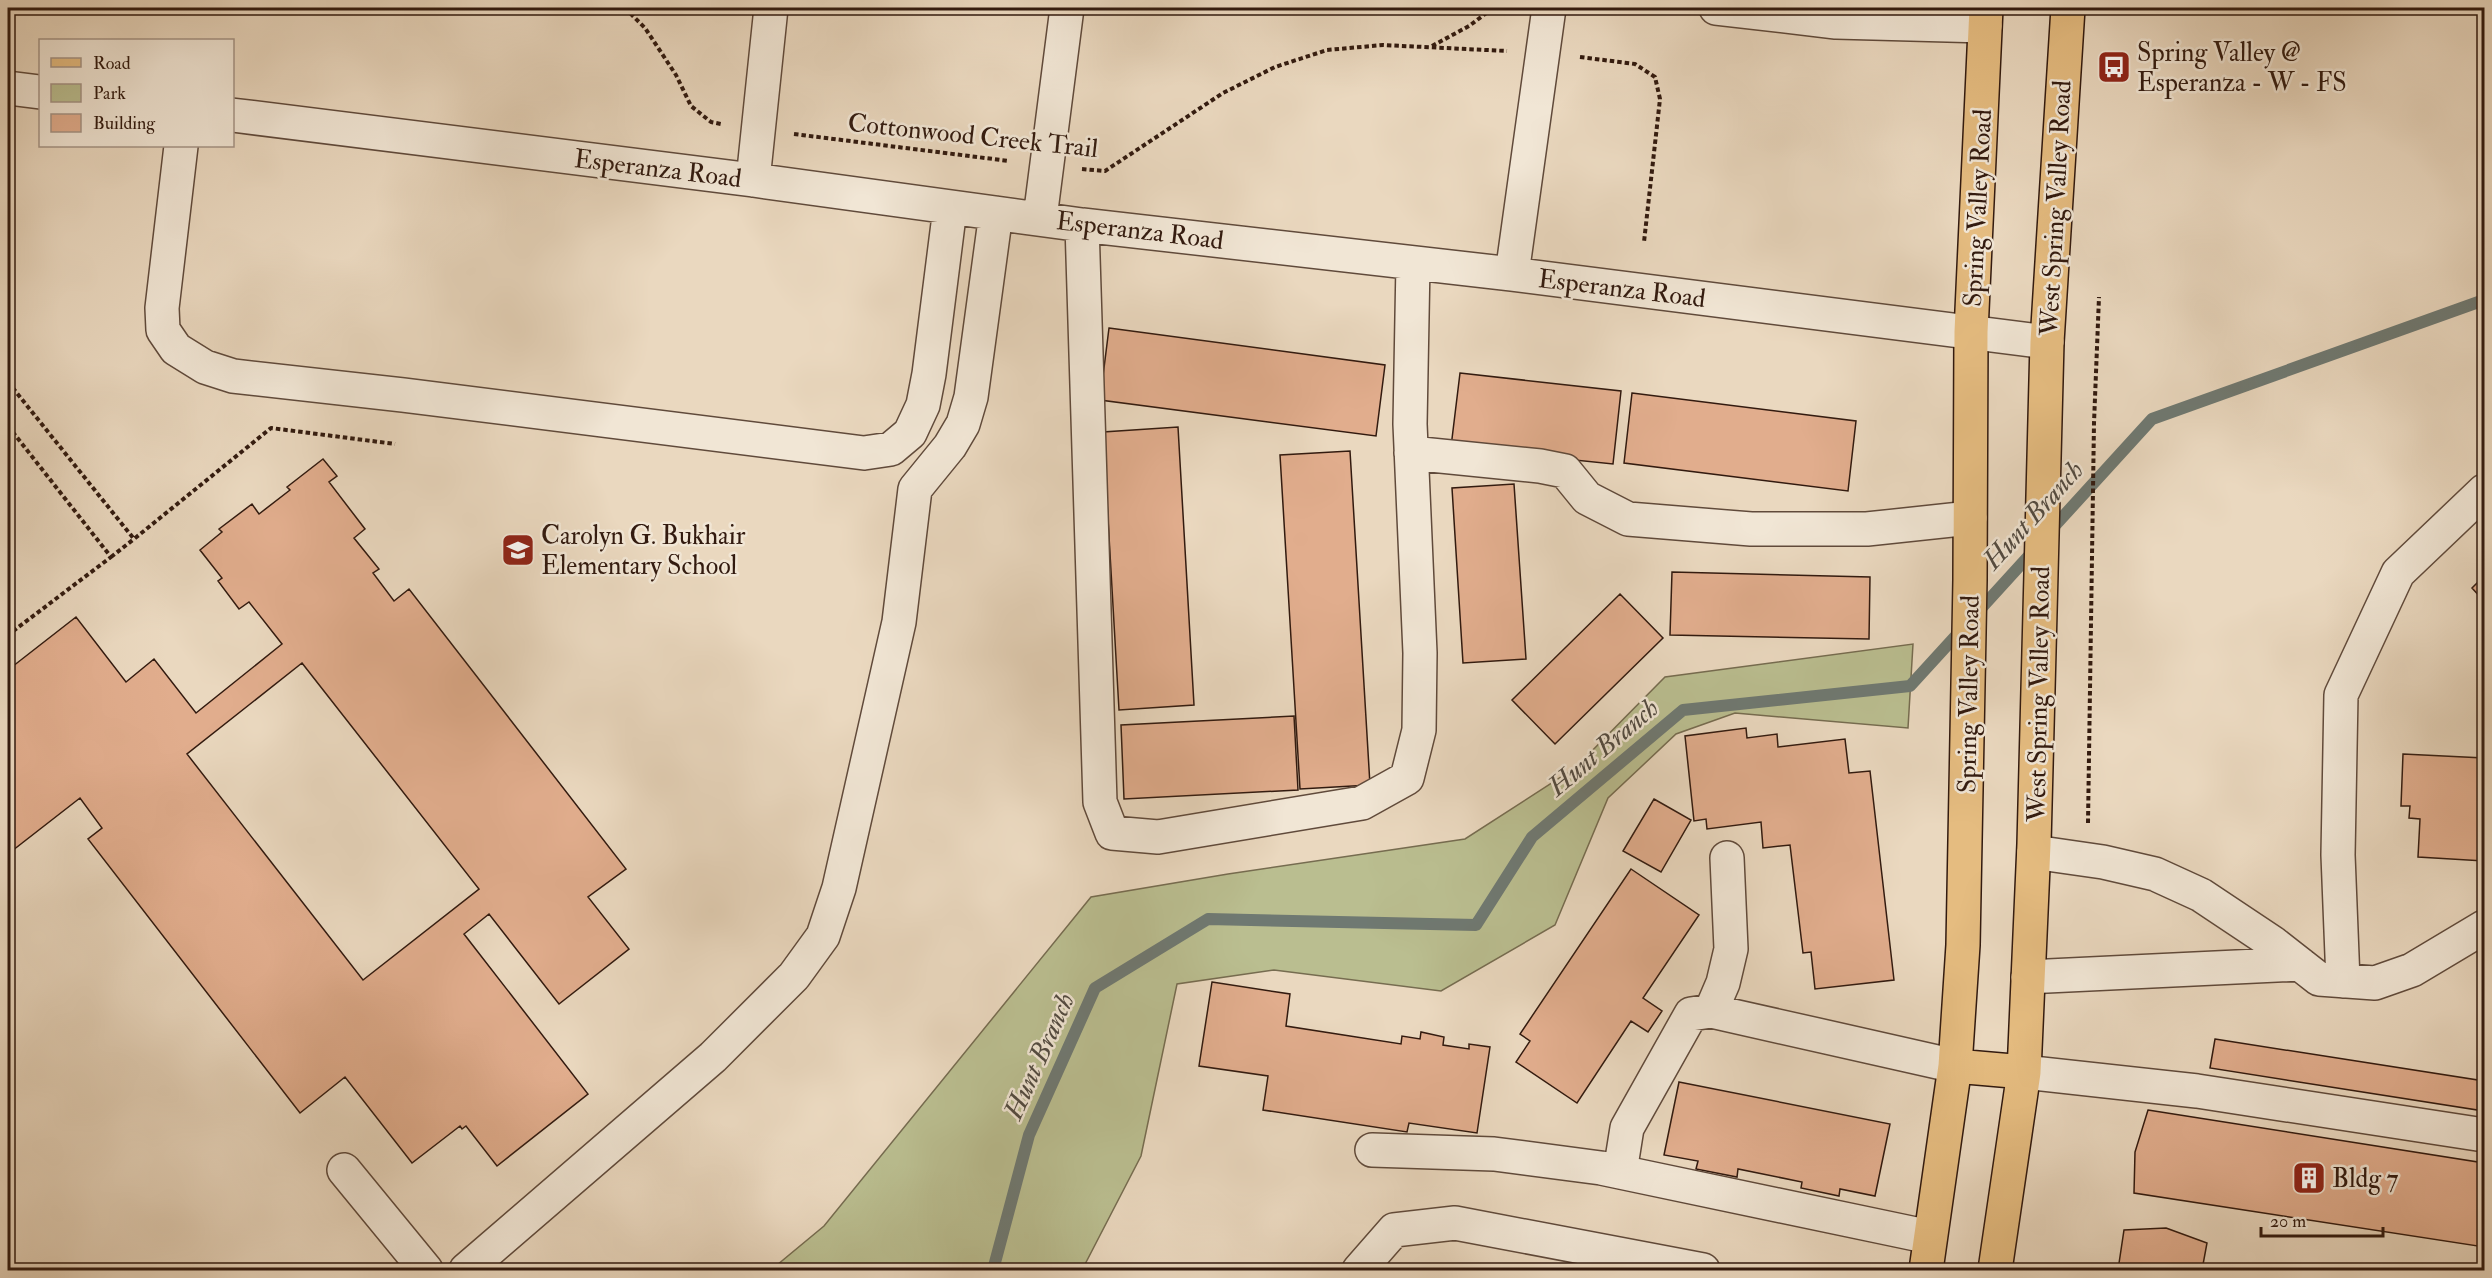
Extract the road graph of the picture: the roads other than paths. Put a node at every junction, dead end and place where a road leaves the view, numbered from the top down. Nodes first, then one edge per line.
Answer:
1 (771, 8) edge
2 (1067, 8) edge
3 (1549, 8) edge
4 (1716, 8) edge
5 (2068, 8) edge
6 (1837, 15) edge
7 (1986, 17) edge
8 (8, 88) edge
9 (39, 92) edge
10 (234, 115) edge
11 (181, 147) edge
12 (753, 180) junction
13 (950, 207) junction
14 (996, 213) junction
15 (1040, 218) junction
16 (1082, 225) junction
17 (1413, 263) junction
18 (1512, 274) junction
19 (1971, 332) junction
20 (2047, 342) junction
21 (864, 453) junction
22 (1412, 453) junction
23 (915, 489) junction
24 (2484, 491) edge
25 (1970, 518) junction
26 (2034, 852) junction
27 (1727, 858) dead end
28 (2484, 927) edge
29 (2300, 964) junction
30 (2028, 977) junction
31 (2343, 981) junction
32 (1711, 1011) junction
33 (1955, 1066) junction
34 (2024, 1072) junction
35 (2484, 1136) edge
36 (1372, 1150) dead end
37 (344, 1170) dead end
38 (1620, 1172) junction
39 (1930, 1237) junction
40 (426, 1270) edge
41 (466, 1270) edge
42 (1359, 1270) edge
43 (1696, 1270) edge
44 (1926, 1270) edge
45 (1995, 1270) edge

1 - 12 street
2 - 15 street
3 - 18 street
4 - 6 street
5 - 20 main road, West Spring Valley Road
6 - 7 street
7 - 19 main road, Spring Valley Road
8 - 9 street
10 - 12 street, Esperanza Road
11 - 21 street
12 - 13 street, Esperanza Road
13 - 14 street, Esperanza Road
13 - 21 street
14 - 15 street, Esperanza Road
14 - 23 street
15 - 16 street, Esperanza Road
16 - 17 street, Esperanza Road
16 - 22 street
17 - 18 street, Esperanza Road
17 - 22 street
18 - 19 street, Esperanza Road
19 - 20 street, Esperanza Road
19 - 25 main road, Spring Valley Road
20 - 26 main road, West Spring Valley Road
21 - 23 street
22 - 25 street
23 - 41 street
24 - 31 street
25 - 33 main road, Spring Valley Road
26 - 29 street
26 - 30 main road, West Spring Valley Road
27 - 32 street
28 - 31 street
29 - 30 street
29 - 31 street
30 - 34 main road, West Spring Valley Road
32 - 33 street
32 - 38 street
33 - 34 main road
33 - 39 main road, Spring Valley Road
34 - 35 street
34 - 45 main road, West Spring Valley Road
36 - 38 street
37 - 40 street
38 - 39 street
39 - 44 main road, Spring Valley Road
42 - 43 street

